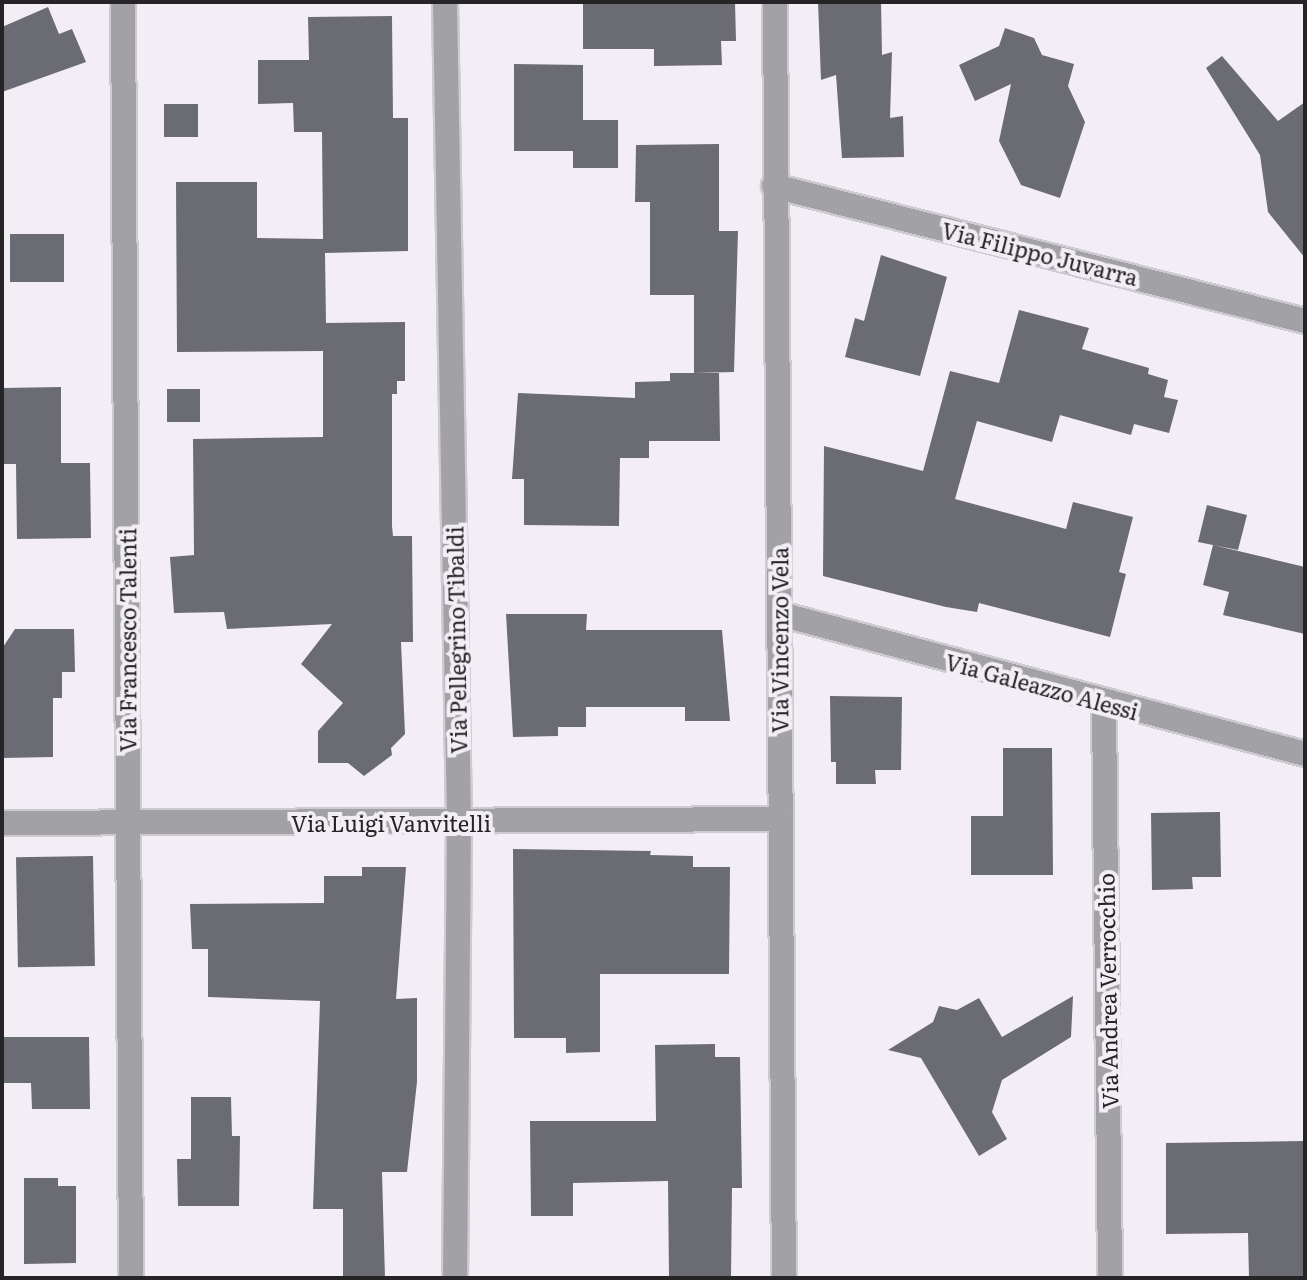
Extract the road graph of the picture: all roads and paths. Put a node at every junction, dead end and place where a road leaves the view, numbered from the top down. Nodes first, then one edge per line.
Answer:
1 (123, 2) edge
2 (445, 2) edge
3 (775, 2) edge
4 (774, 186) junction
5 (1305, 321) edge
6 (780, 614) junction
7 (1104, 704) junction
8 (1305, 754) edge
9 (780, 819) junction
10 (2, 823) edge
11 (128, 823) junction
12 (459, 823) junction
13 (131, 1278) edge
14 (455, 1278) edge
15 (784, 1278) edge
16 (1110, 1278) edge

1 - 11 street, Via Francesco Talenti
2 - 12 street, Via Pellegrino Tibaldi
3 - 4 street, Via Vincenzo Vela
4 - 5 street, Via Filippo Juvarra
4 - 6 street, Via Vincenzo Vela
6 - 7 street, Via Galeazzo Alessi
6 - 9 street, Via Vincenzo Vela
7 - 8 street, Via Galeazzo Alessi
7 - 16 street, Via Andrea Verrocchio
9 - 12 street, Via Luigi Vanvitelli
9 - 15 street, Via Vincenzo Vela
10 - 11 street, Via Luigi Vanvitelli
11 - 12 street, Via Luigi Vanvitelli
11 - 13 street, Via Francesco Talenti
12 - 14 street, Via Pellegrino Tibaldi

